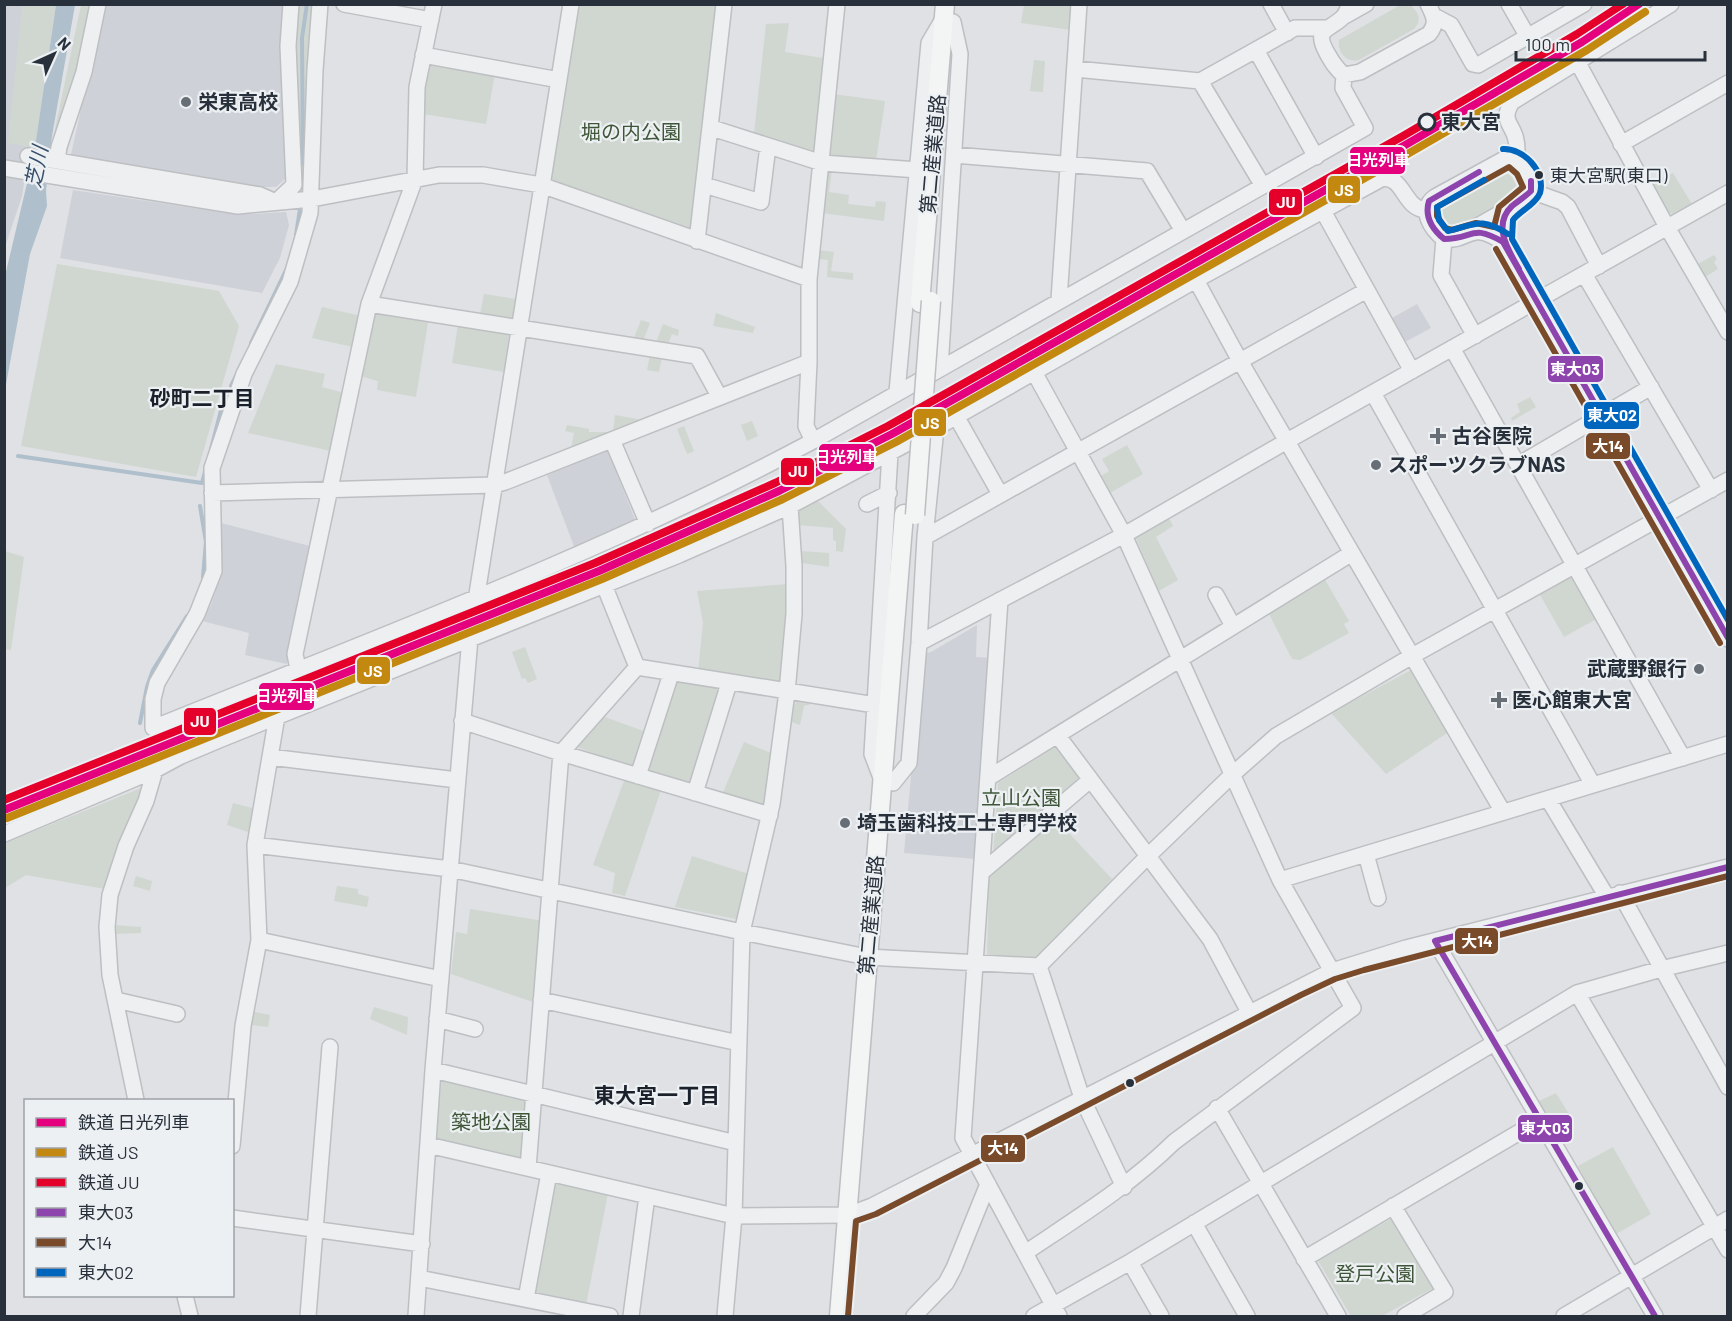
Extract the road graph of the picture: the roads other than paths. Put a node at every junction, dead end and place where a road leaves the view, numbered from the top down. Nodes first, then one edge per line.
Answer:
1 (98, 4) edge
2 (291, 4) edge
3 (320, 4) edge
4 (344, 4) edge
5 (434, 4) edge
6 (571, 4) edge
7 (724, 4) edge
8 (837, 4) edge
9 (1079, 4) edge
10 (1271, 4) edge
11 (1366, 4) edge
12 (1509, 4) edge
13 (1584, 4) edge
14 (1671, 4) edge
15 (1431, 10) edge
16 (1346, 11) edge
17 (949, 12) edge
18 (431, 20) junction
19 (1325, 28) junction
20 (1287, 33) junction
21 (1528, 37) junction
22 (1256, 50) junction
23 (423, 55) junction
24 (1578, 63) junction
25 (1075, 69) junction
26 (1344, 75) junction
27 (559, 80) junction
28 (1200, 81) junction
29 (1728, 83) edge
30 (712, 128) junction
31 (1621, 144) junction
32 (768, 146) junction
33 (954, 155) junction
34 (28, 156) dead end
35 (1316, 157) junction
36 (55, 160) junction
37 (1518, 160) junction
38 (822, 164) junction
39 (1068, 165) junction
40 (4, 168) edge
41 (918, 170) junction
42 (415, 179) junction
43 (541, 185) junction
44 (704, 185) junction
45 (1263, 186) junction
46 (1531, 191) junction
47 (1728, 193) edge
48 (304, 199) junction
49 (276, 202) junction
50 (1511, 207) junction
51 (1426, 210) junction
52 (1323, 211) junction
53 (1667, 227) junction
54 (1183, 231) junction
55 (1464, 235) junction
56 (1444, 240) junction
57 (698, 241) junction
58 (1503, 242) junction
59 (1599, 266) junction
60 (1584, 274) junction
61 (809, 279) junction
62 (1196, 280) junction
63 (1367, 290) junction
64 (1059, 300) junction
65 (1537, 301) junction
66 (369, 304) junction
67 (519, 328) junction
68 (1728, 332) edge
69 (1474, 336) junction
70 (1452, 348) junction
71 (1240, 361) junction
72 (809, 362) junction
73 (940, 368) junction
74 (1412, 371) junction
75 (1035, 372) junction
76 (1651, 387) junction
77 (897, 392) junction
78 (1373, 393) junction
79 (719, 396) junction
80 (1602, 414) junction
81 (956, 416) junction
82 (936, 428) junction
83 (612, 440) junction
84 (813, 441) junction
85 (1287, 441) junction
86 (1078, 450) junction
87 (890, 453) junction
88 (1518, 465) junction
89 (1728, 480) edge
90 (494, 485) junction
91 (329, 489) junction
92 (1711, 490) junction
93 (212, 493) junction
94 (889, 493) junction
95 (999, 494) junction
96 (867, 504) dead end
97 (790, 506) junction
98 (1658, 517) junction
99 (648, 524) junction
100 (1124, 535) junction
101 (925, 537) junction
102 (1352, 553) junction
103 (1574, 564) junction
104 (604, 585) junction
105 (1216, 595) dead end
106 (477, 597) junction
107 (1000, 600) junction
108 (1494, 609) junction
109 (1233, 626) junction
110 (470, 638) junction
111 (1728, 639) edge
112 (919, 643) junction
113 (1412, 656) junction
114 (1180, 659) junction
115 (637, 667) junction
116 (298, 669) junction
117 (671, 674) junction
118 (729, 683) junction
119 (787, 692) junction
120 (875, 705) junction
121 (277, 716) junction
122 (462, 721) junction
123 (1058, 736) junction
124 (1728, 744) edge
125 (561, 753) junction
126 (270, 757) junction
127 (1683, 758) junction
128 (155, 770) junction
129 (1233, 774) junction
130 (638, 776) junction
131 (988, 778) junction
132 (457, 780) junction
133 (888, 781) junction
134 (1089, 781) junction
135 (1593, 785) junction
136 (695, 793) junction
137 (1548, 799) junction
138 (1503, 812) junction
139 (770, 815) junction
140 (4, 834) edge
141 (255, 845) junction
142 (1366, 854) junction
143 (1148, 856) junction
144 (1728, 867) edge
145 (450, 868) junction
146 (982, 872) junction
147 (1280, 880) junction
148 (549, 890) junction
149 (1613, 895) junction
150 (1378, 898) dead end
151 (742, 932) junction
152 (259, 940) junction
153 (1435, 941) junction
154 (872, 957) junction
155 (1725, 958) edge
156 (976, 963) junction
157 (1039, 966) junction
158 (1661, 969) junction
159 (1332, 971) junction
160 (441, 979) junction
161 (1577, 993) junction
162 (116, 1000) junction
163 (541, 1000) junction
164 (1249, 1012) junction
165 (177, 1014) dead end
166 (437, 1019) junction
167 (475, 1029) dead end
168 (739, 1043) junction
169 (1495, 1044) junction
170 (330, 1047) dead end
171 (433, 1070) junction
172 (1728, 1087) edge
173 (534, 1095) junction
174 (1082, 1098) junction
175 (136, 1099) edge
176 (1218, 1108) junction
177 (1540, 1120) junction
178 (234, 1124) edge
179 (736, 1143) junction
180 (428, 1145) junction
181 (972, 1155) junction
182 (528, 1168) junction
183 (549, 1173) junction
184 (1260, 1182) junction
185 (988, 1184) junction
186 (1124, 1187) junction
187 (646, 1196) junction
188 (1393, 1206) junction
189 (853, 1214) junction
190 (734, 1216) junction
191 (234, 1218) edge
192 (1194, 1223) junction
193 (1721, 1223) edge
194 (315, 1229) junction
195 (422, 1245) junction
196 (1728, 1250) edge
197 (1025, 1254) junction
198 (1304, 1259) junction
199 (1130, 1262) junction
200 (1631, 1276) junction
201 (419, 1278) junction
202 (184, 1297) edge
203 (526, 1299) junction
204 (1055, 1311) edge
205 (190, 1317) edge
206 (308, 1317) edge
207 (416, 1317) edge
208 (610, 1317) edge
209 (631, 1317) edge
210 (725, 1317) edge
211 (839, 1317) edge
212 (849, 1317) edge
213 (914, 1317) edge
214 (1034, 1317) edge
215 (1161, 1317) edge
216 (1247, 1317) edge
217 (1338, 1317) edge
218 (1405, 1317) edge
219 (1564, 1317) edge
220 (1655, 1317) edge

1 - 36 street
2 - 49 street
3 - 48 street
4 - 18 street
5 - 18 street
6 - 27 street
7 - 30 street
8 - 38 street
9 - 25 street
10 - 20 street
11 - 16 street
12 - 21 street
13 - 21 street
14 - 24 street
15 - 21 street
15 - 26 street
16 - 19 street
17 - 33 street
17 - 41 street
17 - 133 main road, 第二産業道路, bridge
18 - 23 street
19 - 20 street
19 - 26 street
20 - 22 street
22 - 28 street
22 - 35 street
23 - 27 street
23 - 42 street
24 - 31 street
24 - 37 street
25 - 28 street
25 - 39 street
26 - 35 street
27 - 43 street
28 - 45 street
29 - 31 street
30 - 32 street
30 - 44 street
31 - 53 street
32 - 38 street
32 - 44 street
33 - 39 street
33 - 73 street
34 - 36 street
35 - 45 street
36 - 49 street
37 - 46 street
37 - 51 street
38 - 41 street
38 - 61 street
39 - 54 street
39 - 64 street
40 - 49 street
41 - 77 street
42 - 43 street
42 - 48 street
42 - 66 street
43 - 57 street
43 - 67 street
44 - 57 street
45 - 54 street
46 - 50 street
46 - 59 street
47 - 53 street
48 - 49 street
48 - 93 street
50 - 55 street
50 - 58 street
51 - 52 street
51 - 56 street
52 - 62 street
52 - 63 street
53 - 59 street
53 - 68 street
54 - 64 street
55 - 56 street
55 - 58 street
56 - 69 street
57 - 61 street
58 - 65 street
59 - 60 street
60 - 65 street
60 - 76 street
61 - 72 street
62 - 71 street
62 - 75 street
63 - 71 street
63 - 74 street
64 - 73 street
65 - 69 street
65 - 80 street
66 - 67 street
66 - 91 street
67 - 79 street
67 - 90 street
69 - 70 street
70 - 74 street
70 - 88 street
71 - 85 street
71 - 86 street
72 - 79 street
72 - 84 street
73 - 77 street
74 - 78 street
75 - 81 street
75 - 86 street
76 - 80 street
76 - 92 street
77 - 84 street
78 - 85 street
78 - 108 street
79 - 83 street
80 - 88 street
80 - 98 street
81 - 82 street
81 - 95 street
82 - 87 street
82 - 101 street
83 - 90 street
83 - 99 street
84 - 99 street
85 - 100 street
85 - 102 street
86 - 95 street
86 - 100 street
87 - 94 street
87 - 97 street
88 - 103 street
89 - 92 street
90 - 91 street
90 - 106 street
91 - 93 street
91 - 116 street
92 - 98 street
93 - 116 street
94 - 96 street
94 - 120 street
95 - 101 street
97 - 104 street
97 - 119 street
98 - 103 street
98 - 111 street
99 - 106 street
100 - 107 street
100 - 114 street
101 - 112 street
102 - 109 street
102 - 113 street
103 - 108 street
103 - 127 street
104 - 110 street
104 - 115 street
105 - 109 street
106 - 110 street
106 - 116 street
107 - 112 street
107 - 131 street
108 - 113 street
108 - 135 street
109 - 114 street
110 - 121 street
110 - 122 street
112 - 133 street
113 - 129 street
113 - 138 street
114 - 123 street
114 - 129 street
115 - 117 street
115 - 125 street
117 - 118 street
117 - 130 street
118 - 119 street
118 - 136 street
119 - 120 street
119 - 139 street
120 - 133 street
121 - 126 street
121 - 128 street
122 - 125 street
122 - 132 street
123 - 131 street
123 - 134 street
124 - 127 street
125 - 130 street
125 - 148 street
126 - 132 street
126 - 141 street
127 - 135 street
128 - 140 street
128 - 162 street
129 - 143 street
129 - 147 street
130 - 136 street
131 - 146 street
132 - 145 street
133 - 154 main road, 第二産業道路
134 - 143 street
134 - 146 street
135 - 137 street
136 - 139 street
137 - 138 street
137 - 149 street
138 - 142 street
139 - 151 street
141 - 145 street
141 - 152 street
142 - 147 street
142 - 150 street
143 - 157 street
143 - 164 street
144 - 149 street
145 - 148 street
145 - 160 street
146 - 156 street
147 - 159 street
148 - 151 street
148 - 163 street
149 - 153 street
149 - 158 street
151 - 154 street
151 - 168 street
152 - 160 street
152 - 178 street
153 - 159 street
153 - 169 street
154 - 156 street
154 - 189 main road, 第二産業道路
155 - 158 street
156 - 157 street
156 - 181 street
157 - 174 street
158 - 161 street
158 - 172 street
159 - 164 street
159 - 176 street
160 - 166 street
161 - 169 street
161 - 193 street
162 - 165 street
162 - 175 street
163 - 168 street
163 - 173 street
164 - 174 street
166 - 167 street
166 - 171 street
168 - 179 street
169 - 177 street
169 - 184 street
170 - 194 street
171 - 173 street
171 - 180 street
173 - 179 street
173 - 182 street
174 - 181 street
174 - 186 street
176 - 184 street
176 - 186 street
177 - 188 street
177 - 200 street
179 - 190 street
180 - 182 street
180 - 195 street
181 - 185 street
181 - 189 street
182 - 183 street
183 - 187 street
183 - 203 street
184 - 192 street
184 - 198 street
185 - 197 street
185 - 213 street
186 - 197 street
187 - 190 street
187 - 209 street
188 - 198 street
188 - 218 street
189 - 190 street
189 - 211 main road, 第二産業道路
189 - 212 main road, 第二産業道路
190 - 210 street
191 - 194 street
192 - 199 street
192 - 216 street
193 - 196 street
193 - 200 street
194 - 195 street
194 - 206 street
195 - 201 street
197 - 204 street
198 - 217 street
199 - 204 street
199 - 215 street
200 - 219 street
200 - 220 street
201 - 203 street
201 - 207 street
202 - 205 street
203 - 208 street
204 - 214 street

